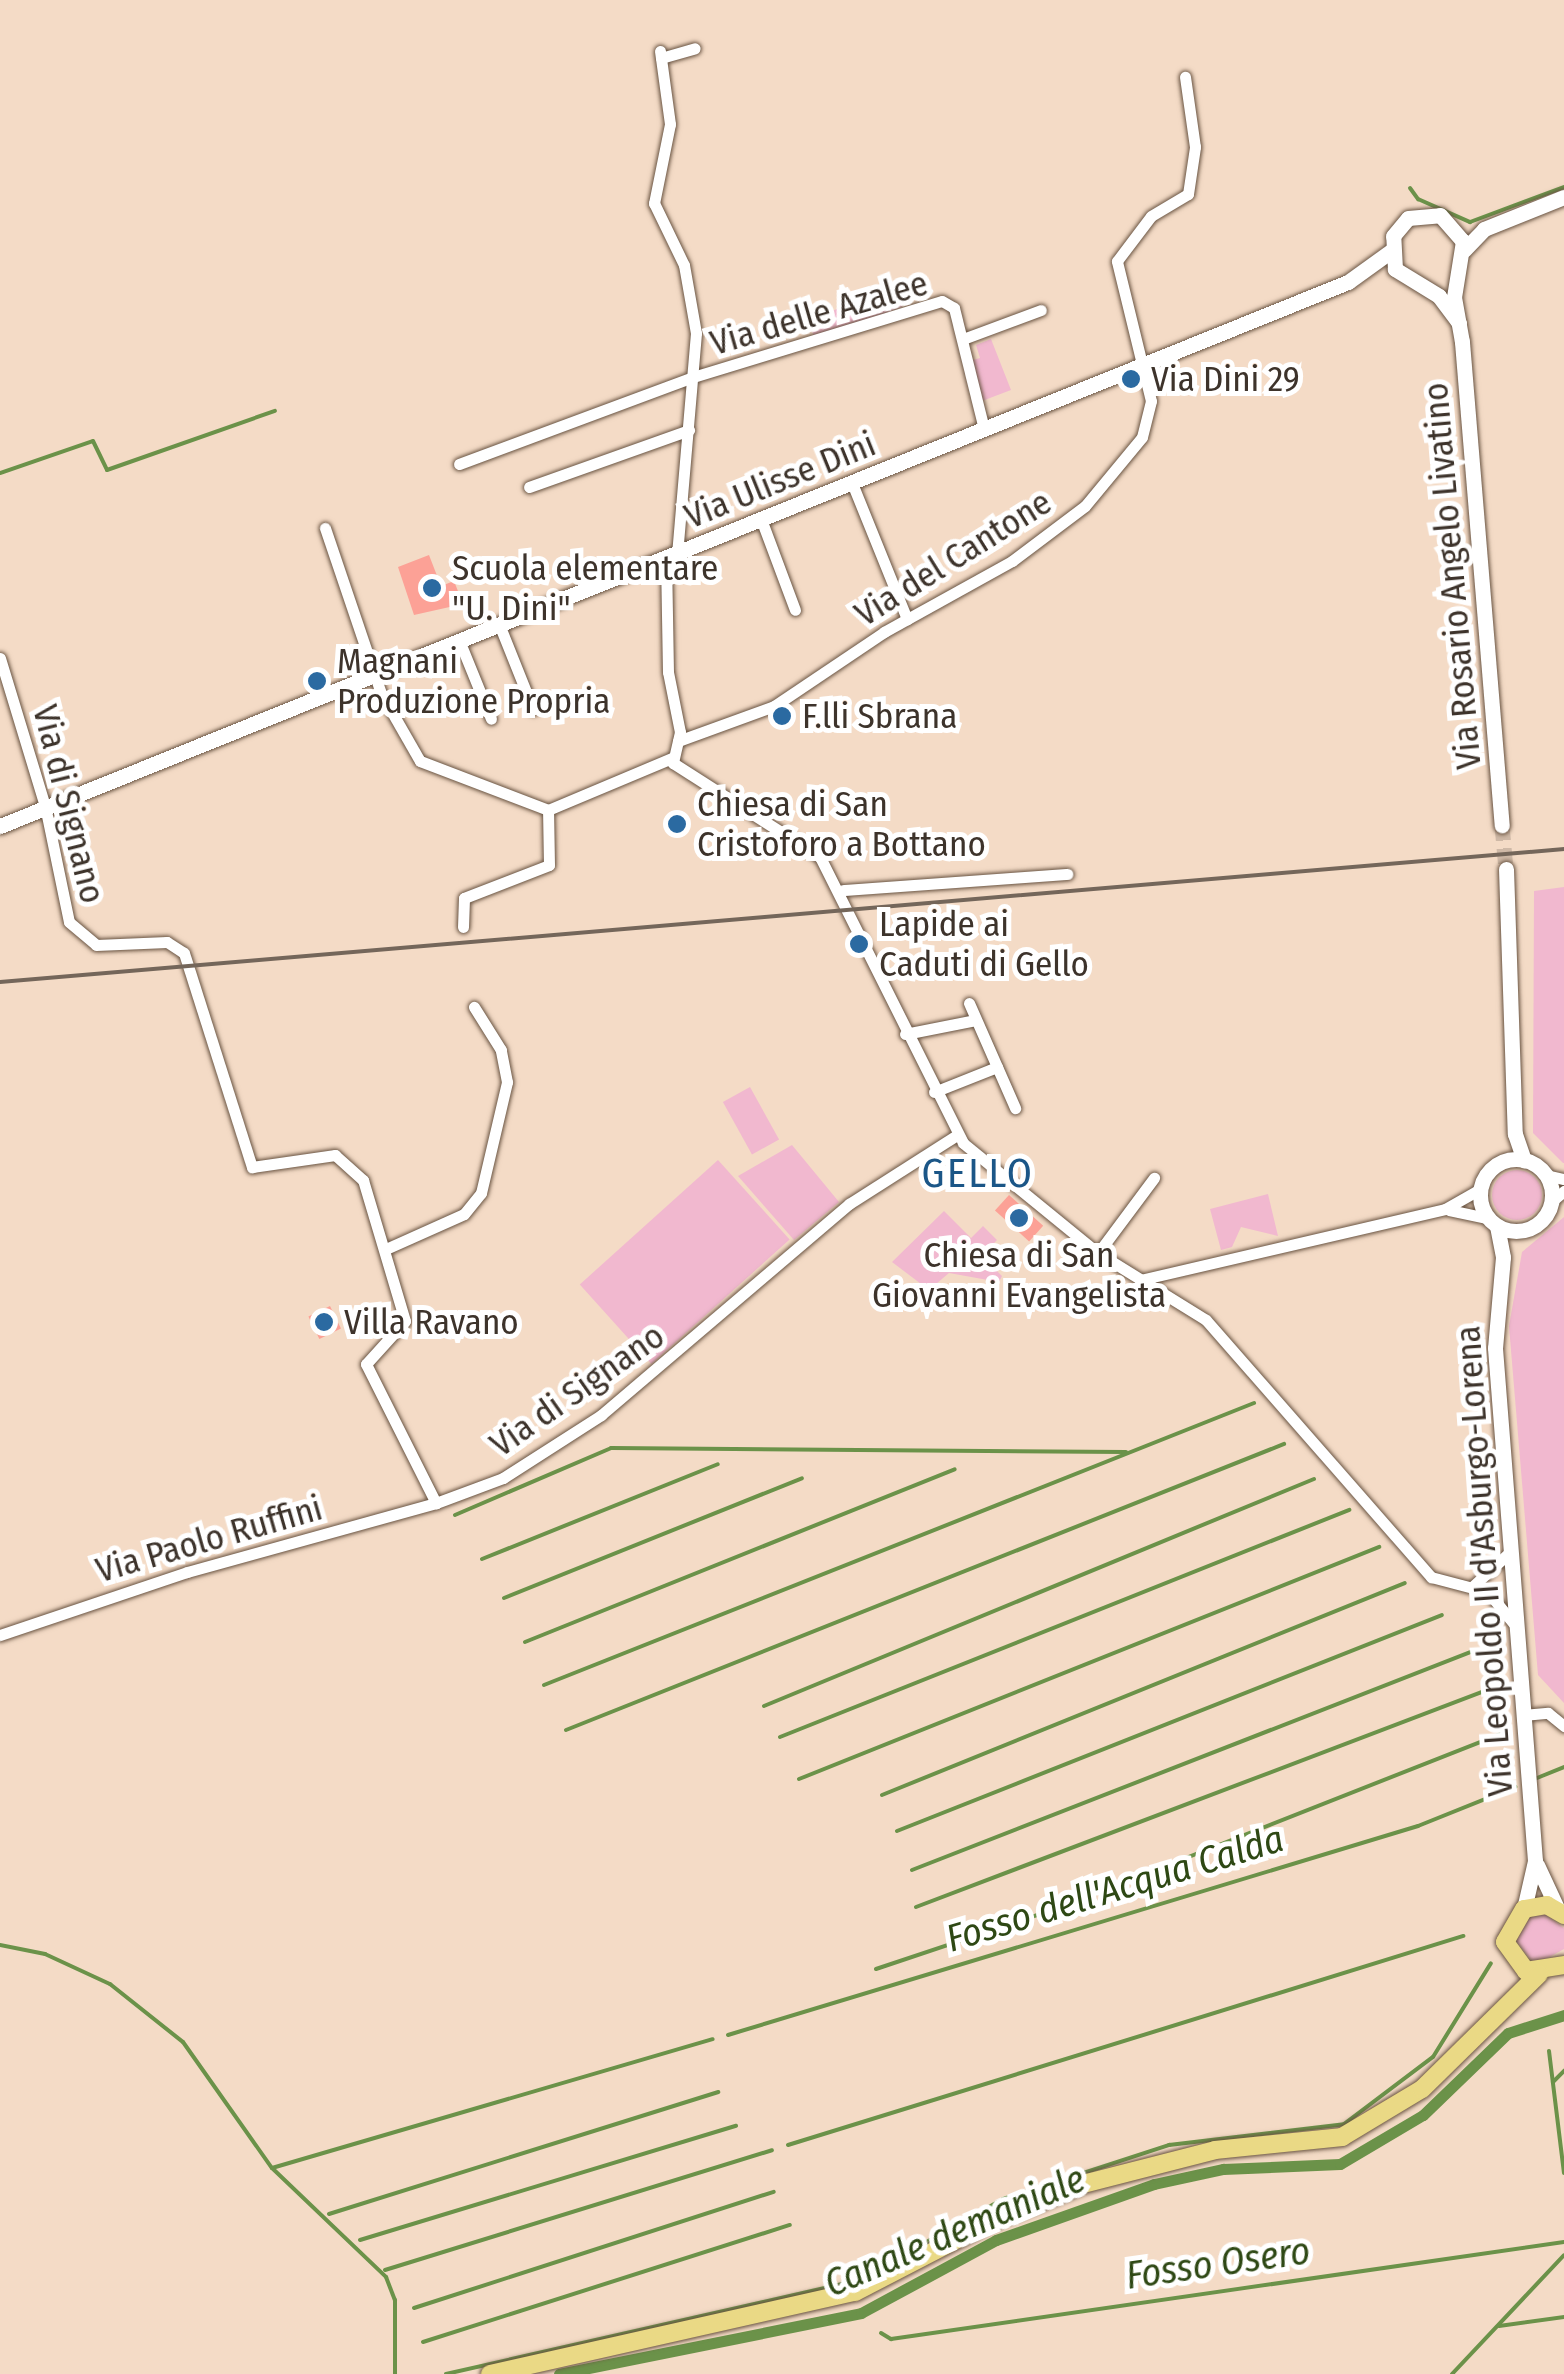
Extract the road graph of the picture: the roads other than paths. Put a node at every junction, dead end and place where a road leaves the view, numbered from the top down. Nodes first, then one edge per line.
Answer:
1 (694, 48) dead end
2 (1185, 77) dead end
3 (1564, 197) edge
4 (1452, 222) junction
5 (1492, 225) junction
6 (1464, 250) junction
7 (1391, 251) junction
8 (1458, 270) junction
9 (1400, 274) junction
10 (1358, 278) junction
11 (1422, 286) junction
12 (1041, 310) dead end
13 (1458, 323) junction
14 (962, 339) junction
15 (1145, 365) junction
16 (693, 377) junction
17 (689, 430) junction
18 (984, 430) junction
19 (459, 464) dead end
20 (852, 484) junction
21 (530, 487) dead end
22 (761, 520) junction
23 (325, 528) dead end
24 (671, 555) junction
25 (794, 610) dead end
26 (906, 619) junction
27 (498, 624) junction
28 (459, 640) junction
29 (0, 658) edge
30 (375, 674) junction
31 (533, 709) dead end
32 (492, 719) dead end
33 (678, 741) junction
34 (672, 758) junction
35 (45, 806) junction
36 (548, 810) junction
37 (1502, 825) tunnel mouth
38 (0, 826) edge
39 (1506, 869) tunnel mouth
40 (1067, 874) dead end
41 (843, 890) junction
42 (463, 927) dead end
43 (969, 1003) dead end
44 (474, 1008) dead end
45 (976, 1020) junction
46 (905, 1034) junction
47 (997, 1067) junction
48 (934, 1092) junction
49 (1015, 1108) dead end
50 (1515, 1134) junction
51 (957, 1135) junction
52 (1524, 1160) junction
53 (1502, 1162) junction
54 (1546, 1175) junction
55 (1154, 1178) dead end
56 (1564, 1178) edge
57 (1480, 1190) junction
58 (1558, 1196) edge
59 (1445, 1209) junction
60 (1492, 1222) junction
61 (1522, 1231) junction
62 (388, 1248) junction
63 (1098, 1253) junction
64 (1503, 1258) junction
65 (1140, 1280) junction
66 (436, 1503) junction
67 (1510, 1552) junction
68 (1473, 1586) junction
69 (1516, 1628) junction
70 (0, 1635) edge
71 (1524, 1715) junction
72 (1564, 1726) edge
73 (1535, 1861) junction
74 (1524, 1909) junction
75 (1561, 1912) edge
76 (1512, 1960) junction
77 (1564, 1964) edge
78 (1539, 1974) junction
79 (1496, 2015) junction
80 (490, 2374) edge

1 - 16 street
2 - 15 street, Via del Cantone
3 - 5 street
4 - 5 street
4 - 6 street
4 - 7 street
5 - 6 street
6 - 8 street
7 - 9 street
7 - 10 street
8 - 11 street
8 - 13 street, Via Rosario Angelo Livatino
9 - 10 street
9 - 11 street
10 - 15 street, Via Ulisse Dini
11 - 13 street
12 - 14 street
13 - 37 street, Via Rosario Angelo Livatino
14 - 16 street, Via delle Azalee
14 - 18 street, Via delle Azalee
15 - 18 street, Via Ulisse Dini
15 - 26 street, Via del Cantone
16 - 17 street
16 - 19 street
17 - 21 street
17 - 24 street
18 - 20 street, Via Ulisse Dini
20 - 22 street, Via Ulisse Dini
20 - 26 street
22 - 24 street, Via Ulisse Dini
22 - 25 street
23 - 30 street
24 - 27 street, Via Ulisse Dini
24 - 33 street
26 - 33 street, Via del Cantone
27 - 28 street, Via Ulisse Dini
27 - 31 street
28 - 30 street, Via Ulisse Dini
28 - 32 street
29 - 35 street, Via di Signano
30 - 35 street, Via Ulisse Dini
30 - 36 street
33 - 34 street
34 - 36 street
34 - 41 street
35 - 38 street, Via Ulisse Dini
35 - 62 street, Via di Signano
36 - 42 street
39 - 50 street
40 - 41 street
41 - 46 street
43 - 45 street
44 - 62 street
45 - 46 street
45 - 47 street
46 - 48 street
47 - 48 street
47 - 49 street
48 - 51 street
50 - 52 street
50 - 53 street
51 - 63 street
51 - 66 street, Via di Signano
52 - 53 street
52 - 54 street
53 - 57 street
54 - 56 street
54 - 58 street
55 - 63 street
57 - 59 street
57 - 60 street
58 - 61 street
59 - 60 street
59 - 65 street
60 - 61 street
60 - 64 street, Via Leopoldo II d'Asburgo-Lorena
61 - 64 street
62 - 66 street, Via di Signano
63 - 65 street
64 - 67 street, Via Leopoldo II d'Asburgo-Lorena
65 - 68 street
66 - 70 street, Via Paolo Ruffini
67 - 68 street
67 - 69 street, Via Leopoldo II d'Asburgo-Lorena
68 - 69 street
69 - 71 street, Via Leopoldo II d'Asburgo-Lorena
71 - 72 street
71 - 73 street, Via Leopoldo II d'Asburgo-Lorena
73 - 74 street
73 - 75 street
74 - 75 main road
74 - 76 main road
76 - 78 main road
76 - 79 main road
77 - 78 main road
78 - 79 main road
79 - 80 main road

